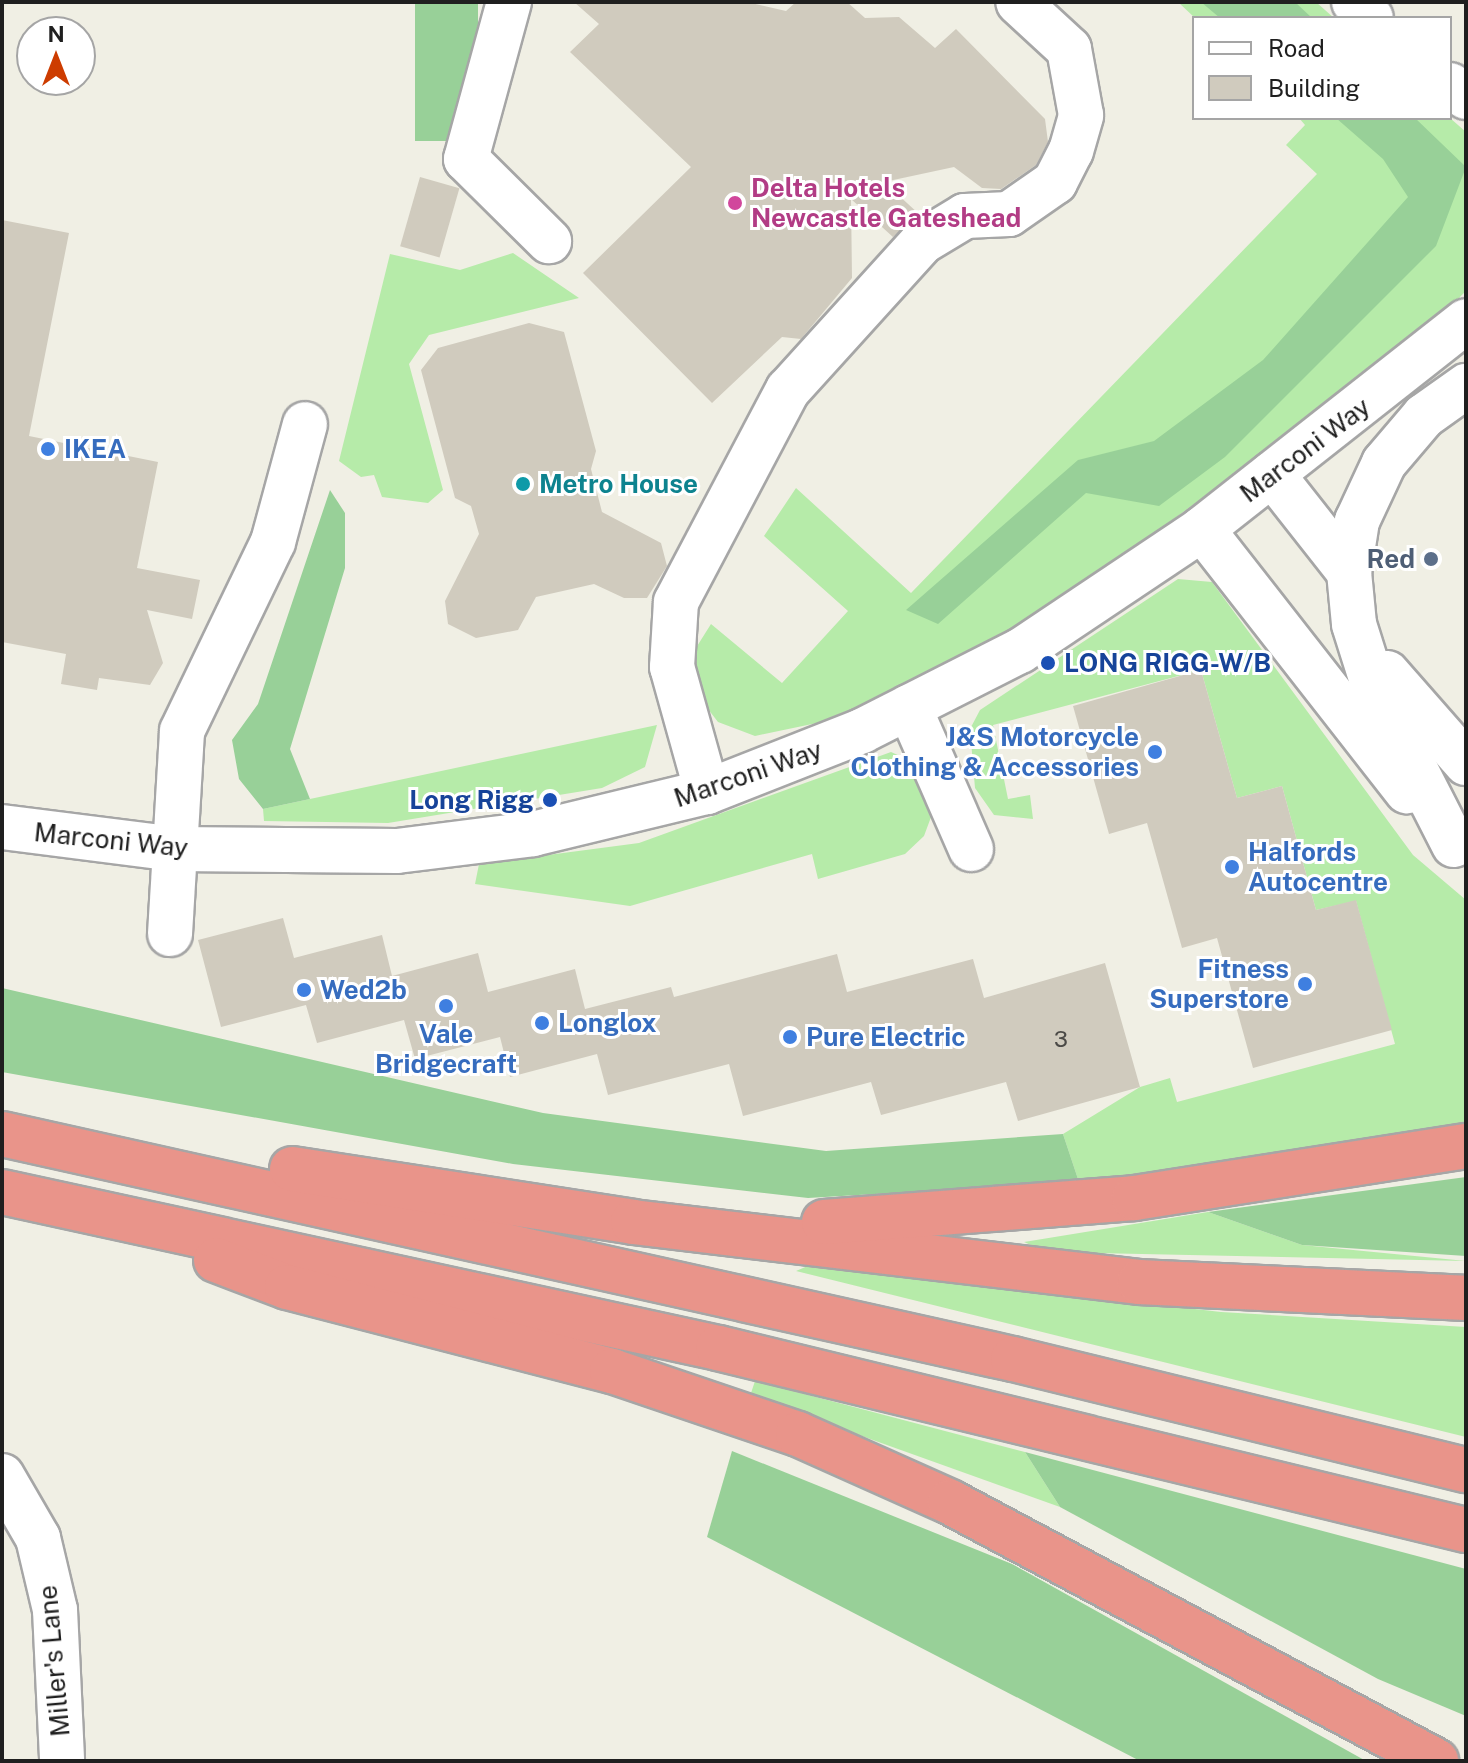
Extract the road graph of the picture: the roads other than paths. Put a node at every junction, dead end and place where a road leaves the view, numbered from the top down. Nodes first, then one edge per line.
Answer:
1 (509, 2) edge
2 (1018, 2) edge
3 (1354, 2) edge
4 (1369, 16) edge
5 (549, 241) dead end
6 (1466, 321) edge
7 (1466, 386) edge
8 (305, 424) dead end
9 (1272, 474) junction
10 (1202, 529) junction
11 (1349, 572) junction
12 (1354, 624) junction
13 (909, 707) junction
14 (1466, 763) edge
15 (707, 792) junction
16 (2, 827) edge
17 (175, 849) junction
18 (971, 849) dead end
19 (1460, 852) edge
20 (170, 934) dead end
21 (2, 1134) edge
22 (1466, 1146) edge
23 (137, 1162) junction
24 (2, 1192) edge
25 (75, 1206) junction
26 (633, 1222) junction
27 (1466, 1298) edge
28 (1466, 1470) edge
29 (2, 1476) edge
30 (1466, 1530) edge
31 (62, 1761) edge
32 (1436, 1761) edge

1 - 5 street
2 - 15 street
3 - 4 street
6 - 9 street, Marconi Way
7 - 11 street
8 - 17 street
9 - 10 street, Marconi Way
9 - 11 street
10 - 13 street, Marconi Way
10 - 19 street
11 - 12 street
12 - 14 street
12 - 19 street
13 - 15 street, Marconi Way
13 - 18 street
15 - 17 street, Marconi Way
16 - 17 street, Marconi Way
17 - 20 street
21 - 23 highway
22 - 26 highway
23 - 26 highway
23 - 28 highway
24 - 25 highway
25 - 30 highway
25 - 32 highway
26 - 27 highway
29 - 31 street, Miller's Lane

